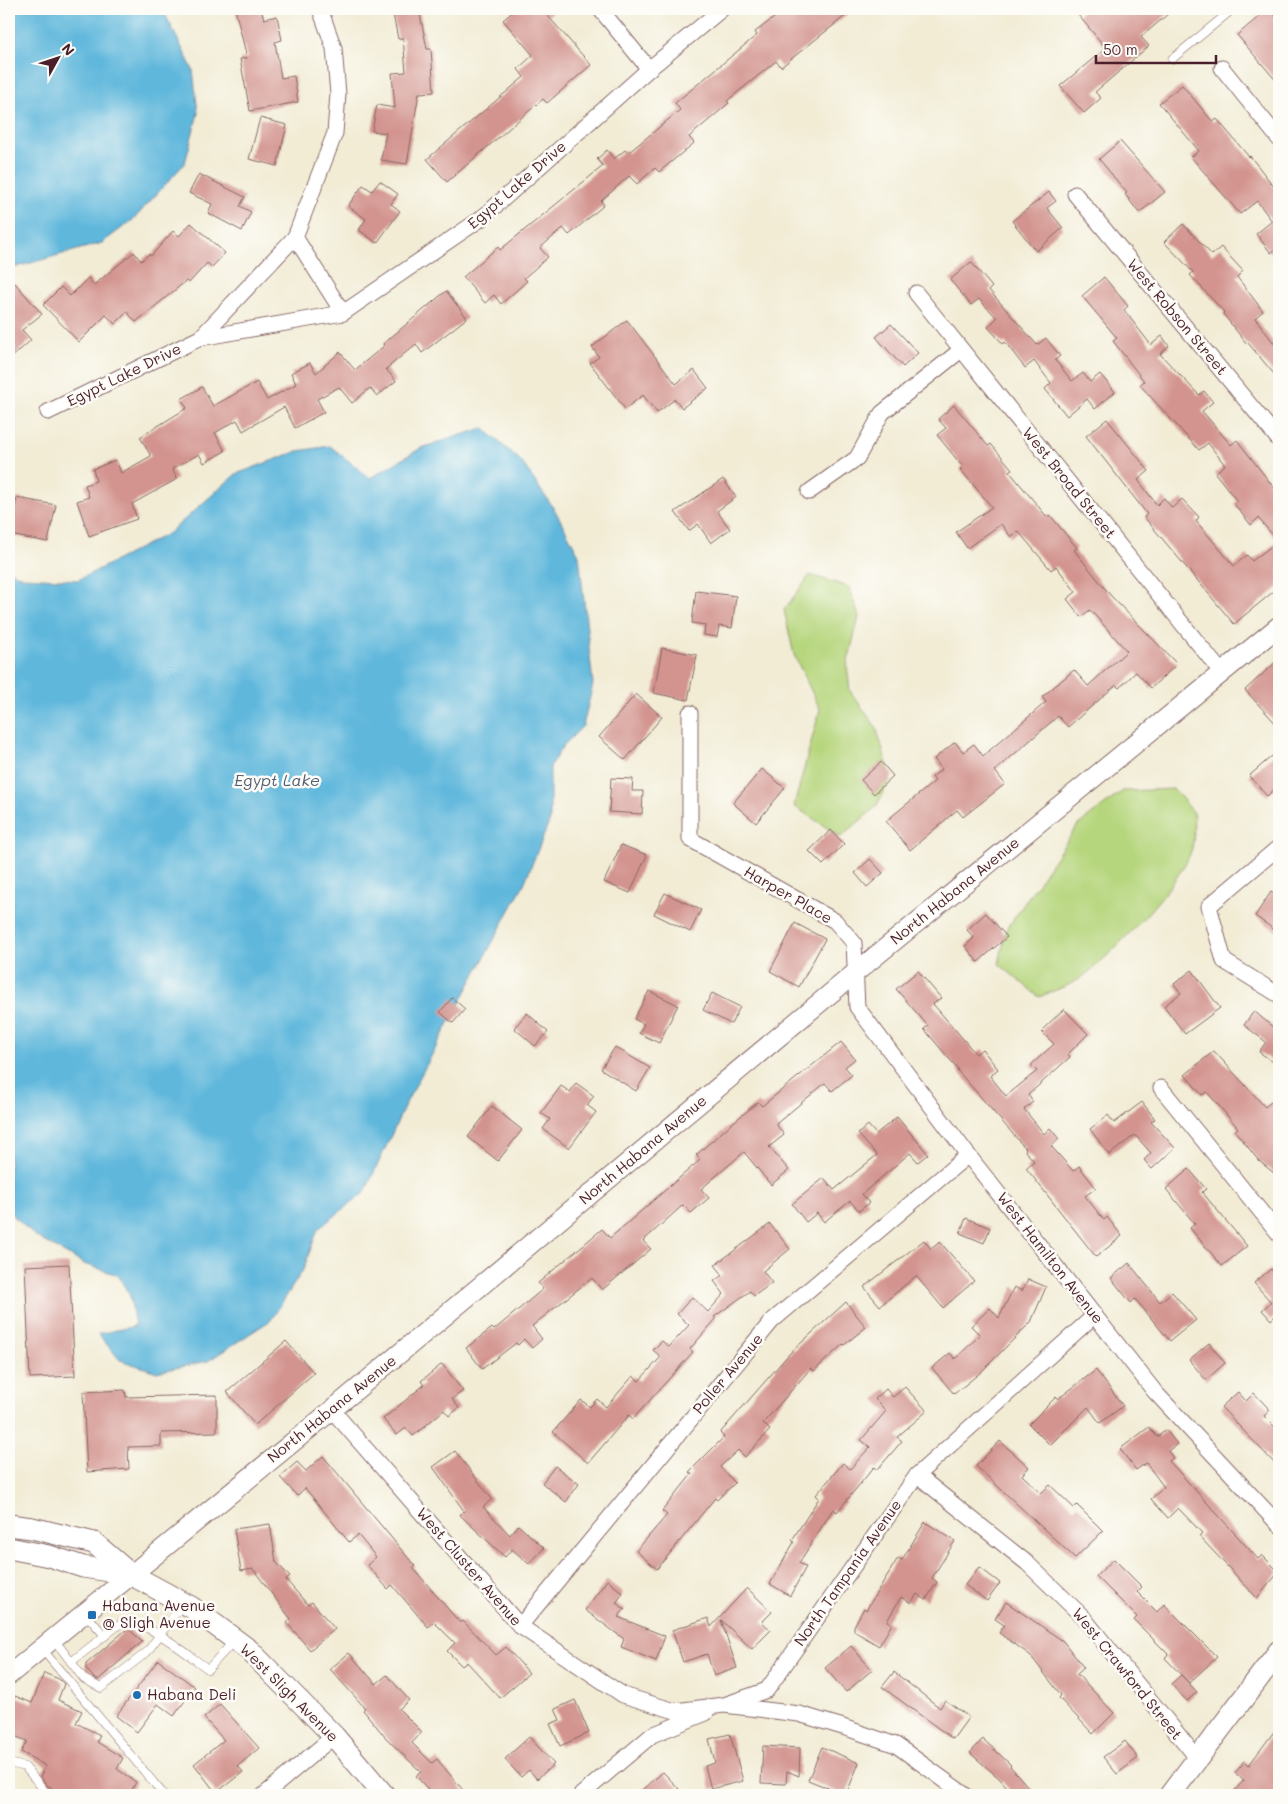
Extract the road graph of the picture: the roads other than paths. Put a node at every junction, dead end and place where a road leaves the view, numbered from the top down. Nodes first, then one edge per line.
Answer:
1 (320, 9) edge
2 (600, 9) edge
3 (722, 9) edge
4 (1233, 9) edge
5 (1172, 59) dead end
6 (1222, 68) dead end
7 (648, 69) junction
8 (1279, 139) edge
9 (1075, 194) dead end
10 (295, 237) junction
11 (916, 292) dead end
12 (343, 313) junction
13 (200, 338) junction
14 (961, 350) junction
15 (48, 412) dead end
16 (1279, 440) edge
17 (809, 492) dead end
18 (1279, 626) edge
19 (1222, 673) junction
20 (690, 713) dead end
21 (1279, 847) edge
22 (855, 973) junction
23 (1279, 995) edge
24 (1161, 1088) dead end
25 (968, 1155) junction
26 (1279, 1234) edge
27 (1096, 1315) junction
28 (332, 1410) junction
29 (917, 1475) junction
30 (1279, 1525) edge
31 (9, 1526) edge
32 (9, 1548) edge
33 (130, 1574) junction
34 (183, 1603) junction
35 (84, 1612) junction
36 (520, 1626) junction
37 (104, 1636) junction
38 (160, 1636) junction
39 (236, 1640) junction
40 (47, 1643) junction
41 (1279, 1651) edge
42 (71, 1662) junction
43 (9, 1675) edge
44 (724, 1705) junction
45 (334, 1736) junction
46 (1198, 1759) junction
47 (9, 1763) edge
48 (48, 1795) edge
49 (164, 1795) edge
50 (264, 1795) edge
51 (384, 1795) edge
52 (581, 1795) edge
53 (965, 1795) edge
54 (1170, 1795) edge

1 - 10 street
2 - 7 street
3 - 7 street, Egypt Lake Drive
4 - 5 lane
6 - 8 street
7 - 12 street, Egypt Lake Drive
9 - 16 street, West Robson Street
10 - 12 street
10 - 13 street, Egypt Lake Drive
11 - 14 street, West Broad Street
12 - 13 street, Egypt Lake Drive
13 - 15 street, Egypt Lake Drive
14 - 17 street
14 - 19 street, West Broad Street
18 - 19 street, North Habana Avenue
19 - 22 street, North Habana Avenue
20 - 22 street, Harper Place
21 - 23 street
22 - 25 street, West Hamilton Avenue
22 - 28 street, North Habana Avenue
24 - 26 street
25 - 27 street, West Hamilton Avenue
25 - 36 street, Poller Avenue
27 - 29 street, North Tampania Avenue
27 - 30 street, West Hamilton Avenue
28 - 33 street, North Habana Avenue
28 - 36 street, West Cluster Avenue
29 - 44 street, North Tampania Avenue
29 - 46 street, West Crawford Street
31 - 33 main road, West Sligh Avenue
32 - 33 main road, West Sligh Avenue
33 - 34 main road, West Sligh Avenue
33 - 35 street, North Habana Avenue
34 - 38 lane
34 - 39 main road, West Sligh Avenue
35 - 37 lane
35 - 40 street, North Habana Avenue
36 - 44 street, West Cluster Avenue
37 - 38 lane
37 - 42 lane
38 - 39 lane
38 - 42 lane
39 - 45 main road, West Sligh Avenue
40 - 42 lane
40 - 43 street, North Habana Avenue
40 - 49 lane
41 - 46 main road
44 - 52 street, North Tampania Avenue
44 - 53 street, West Cluster Avenue
45 - 50 street
45 - 51 main road, West Sligh Avenue
46 - 54 main road
47 - 48 lane

